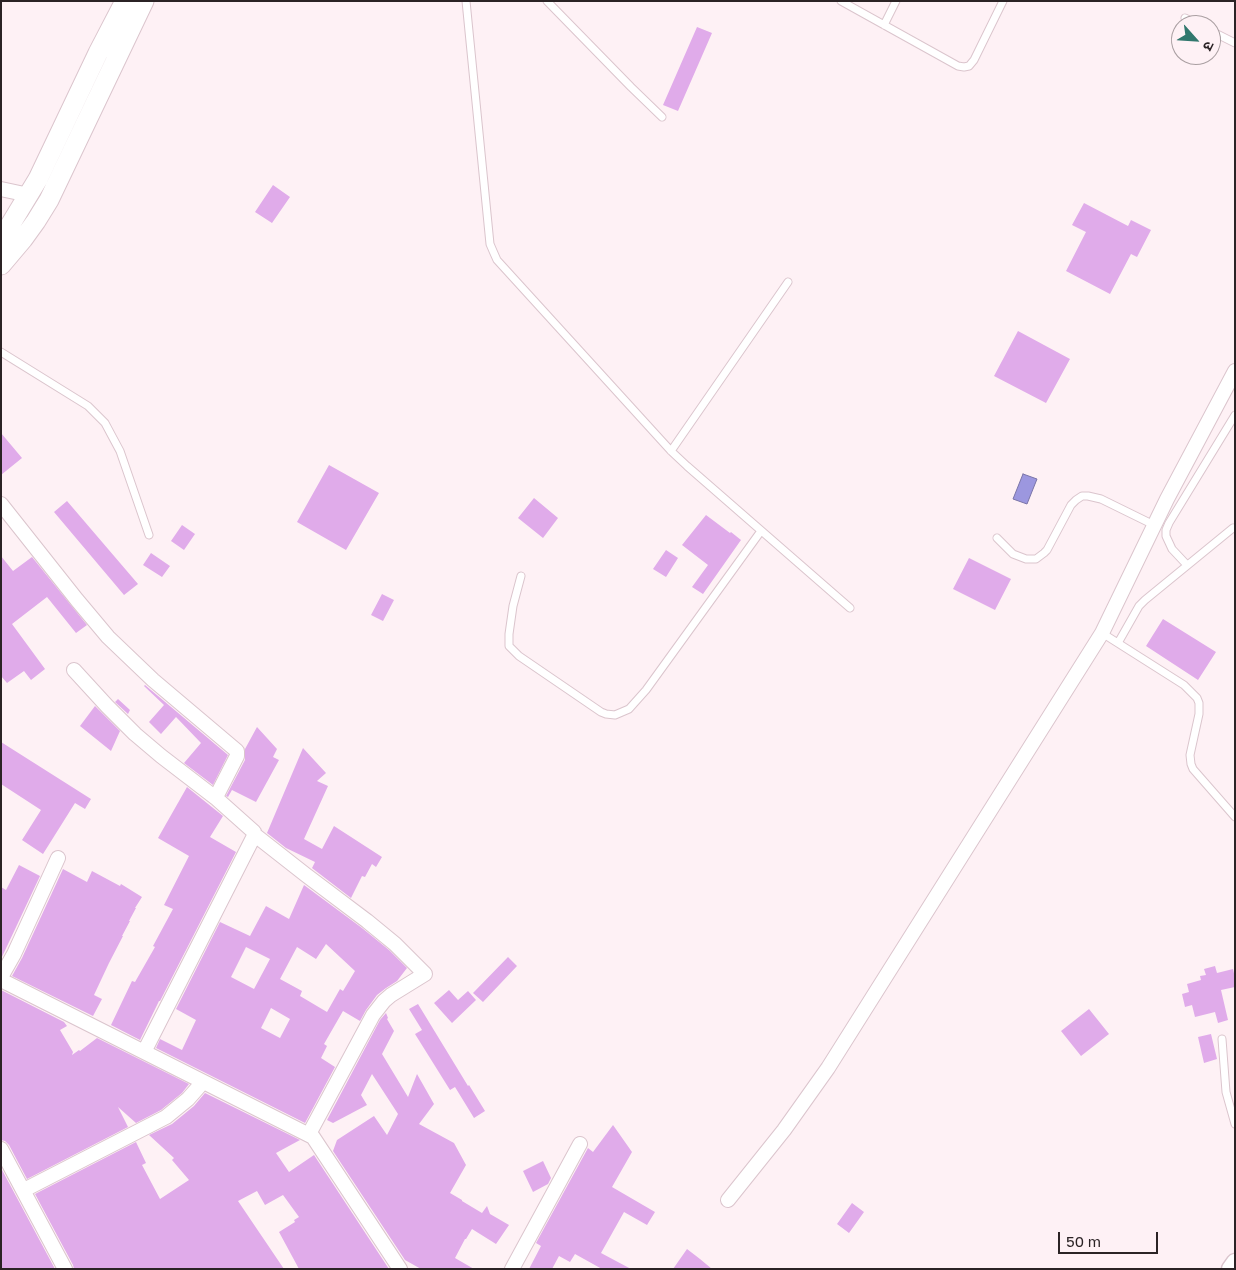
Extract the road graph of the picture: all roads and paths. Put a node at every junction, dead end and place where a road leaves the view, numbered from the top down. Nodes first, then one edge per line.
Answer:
1 (125, 1) edge
2 (144, 1) edge
3 (466, 1) edge
4 (546, 1) edge
5 (841, 1) edge
6 (896, 1) edge
7 (1004, 1) edge
8 (884, 25) junction
9 (1221, 36) edge
10 (1235, 43) edge
11 (662, 117) dead end
12 (1, 188) edge
13 (29, 195) junction
14 (1, 240) edge
15 (1, 265) edge
16 (788, 282) dead end
17 (1, 352) edge
18 (1235, 370) edge
19 (1235, 415) edge
20 (671, 451) junction
21 (1, 504) edge
22 (1154, 525) junction
23 (1233, 528) dead end
24 (761, 530) junction
25 (149, 534) dead end
26 (996, 538) dead end
27 (1187, 565) junction
28 (521, 576) dead end
29 (850, 608) dead end
30 (1102, 633) junction
31 (1118, 642) junction
32 (74, 670) dead end
33 (217, 798) junction
34 (1235, 817) edge
35 (255, 835) junction
36 (58, 858) dead end
37 (1, 979) edge
38 (1222, 1039) dead end
39 (144, 1052) junction
40 (204, 1082) junction
41 (1235, 1124) edge
42 (309, 1134) junction
43 (580, 1144) dead end
44 (1, 1149) edge
45 (24, 1190) junction
46 (728, 1200) dead end
47 (1235, 1262) edge
48 (66, 1269) edge
49 (400, 1269) edge
50 (512, 1269) edge
51 (1230, 1269) edge

1 - 13 main road
2 - 15 main road
3 - 20 lane
4 - 11 lane
5 - 8 lane
6 - 8 lane
7 - 8 lane
9 - 10 lane
12 - 13 street
13 - 14 main road
16 - 20 lane
17 - 25 lane
18 - 22 street
19 - 27 lane
20 - 24 lane
21 - 33 street
22 - 26 lane
22 - 30 street
23 - 27 lane
24 - 28 lane
24 - 29 lane
27 - 31 lane
30 - 31 lane
30 - 46 street
31 - 34 lane
32 - 33 street
33 - 35 street
35 - 39 street
35 - 42 street
36 - 37 street
37 - 39 street
38 - 41 lane
39 - 40 street
40 - 42 street
40 - 45 street
42 - 49 street
43 - 50 street
44 - 45 street
45 - 48 street
47 - 51 street

